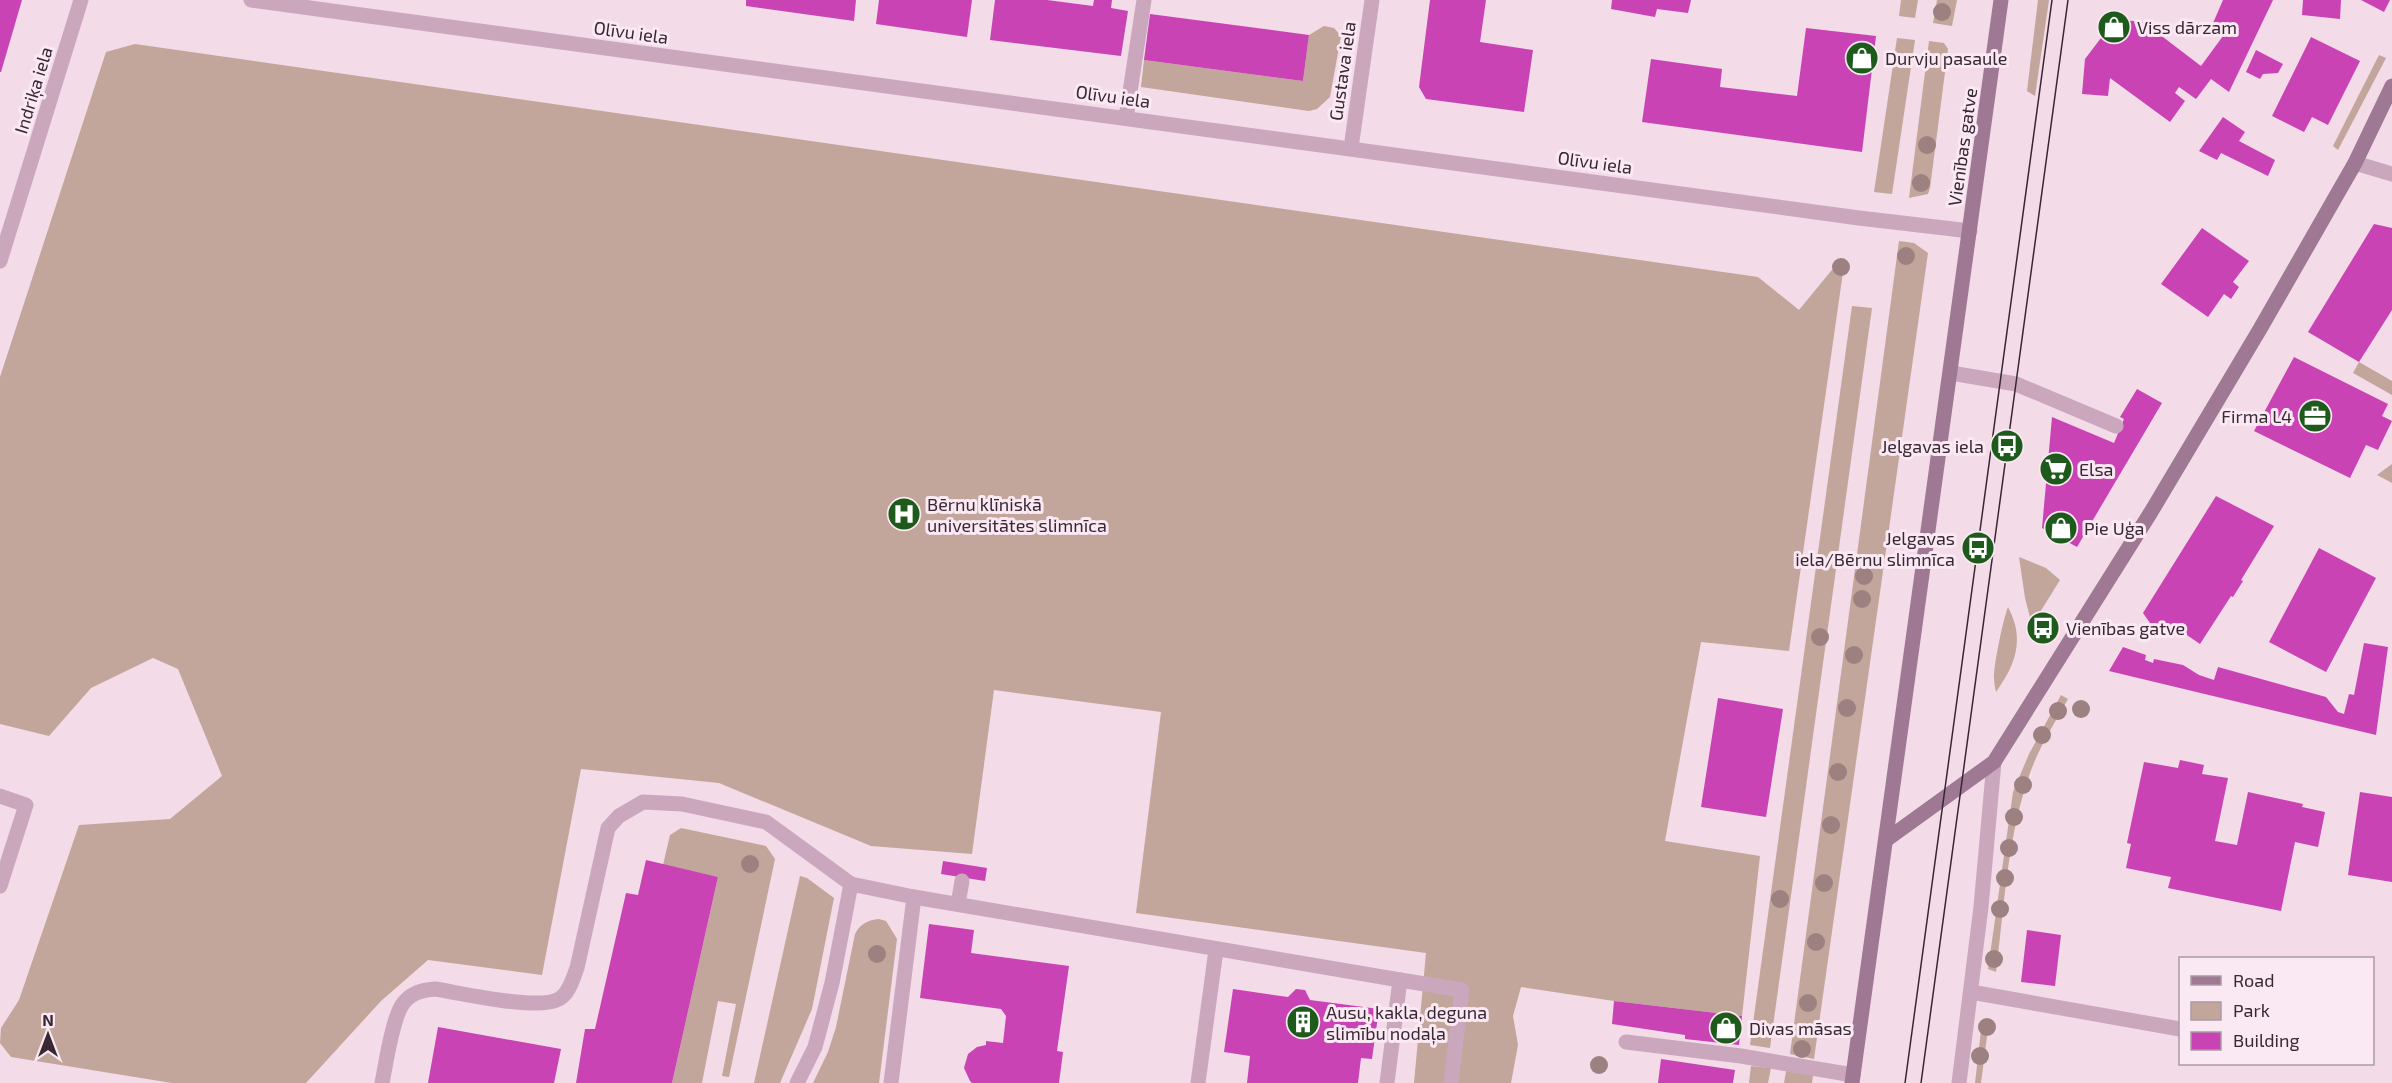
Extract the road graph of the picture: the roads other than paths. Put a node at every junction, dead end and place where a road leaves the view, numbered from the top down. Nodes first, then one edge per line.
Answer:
1 (81, 0) edge
2 (251, 0) edge
3 (1144, 0) edge
4 (1372, 0) edge
5 (2001, 0) edge
6 (2392, 86) edge
7 (1126, 118) junction
8 (1351, 148) junction
9 (2355, 162) junction
10 (2392, 174) edge
11 (1970, 231) junction
12 (0, 261) edge
13 (1951, 374) junction
14 (2116, 426) dead end
15 (1994, 762) junction
16 (0, 796) edge
17 (1886, 840) junction
18 (962, 882) dead end
19 (851, 884) junction
20 (0, 886) edge
21 (914, 897) junction
22 (958, 904) junction
23 (1216, 950) junction
24 (1400, 980) junction
25 (1971, 992) junction
26 (2179, 1029) edge
27 (1626, 1042) dead end
28 (1852, 1079) edge
29 (382, 1083) edge
30 (797, 1083) edge
31 (891, 1083) edge
32 (1198, 1083) edge
33 (1387, 1083) edge
34 (1451, 1083) edge
35 (1959, 1083) edge

1 - 12 street, Indriķa iela
2 - 7 street, Olīvu iela
3 - 7 street
4 - 8 street, Gustava iela
5 - 11 main road, Vienības gatve
6 - 9 main road
7 - 8 street, Olīvu iela
8 - 11 street, Olīvu iela
9 - 10 street
9 - 15 main road
11 - 13 main road, Vienības gatve
13 - 14 street
13 - 17 main road, Vienības gatve
15 - 17 main road
15 - 25 street
16 - 20 street
17 - 28 main road, Vienības gatve
18 - 22 street
19 - 21 street
19 - 29 street
19 - 30 street
21 - 22 street
21 - 31 street
22 - 23 street
23 - 24 street
23 - 32 street
24 - 33 street
24 - 34 street
25 - 26 street
25 - 35 street
27 - 28 street

